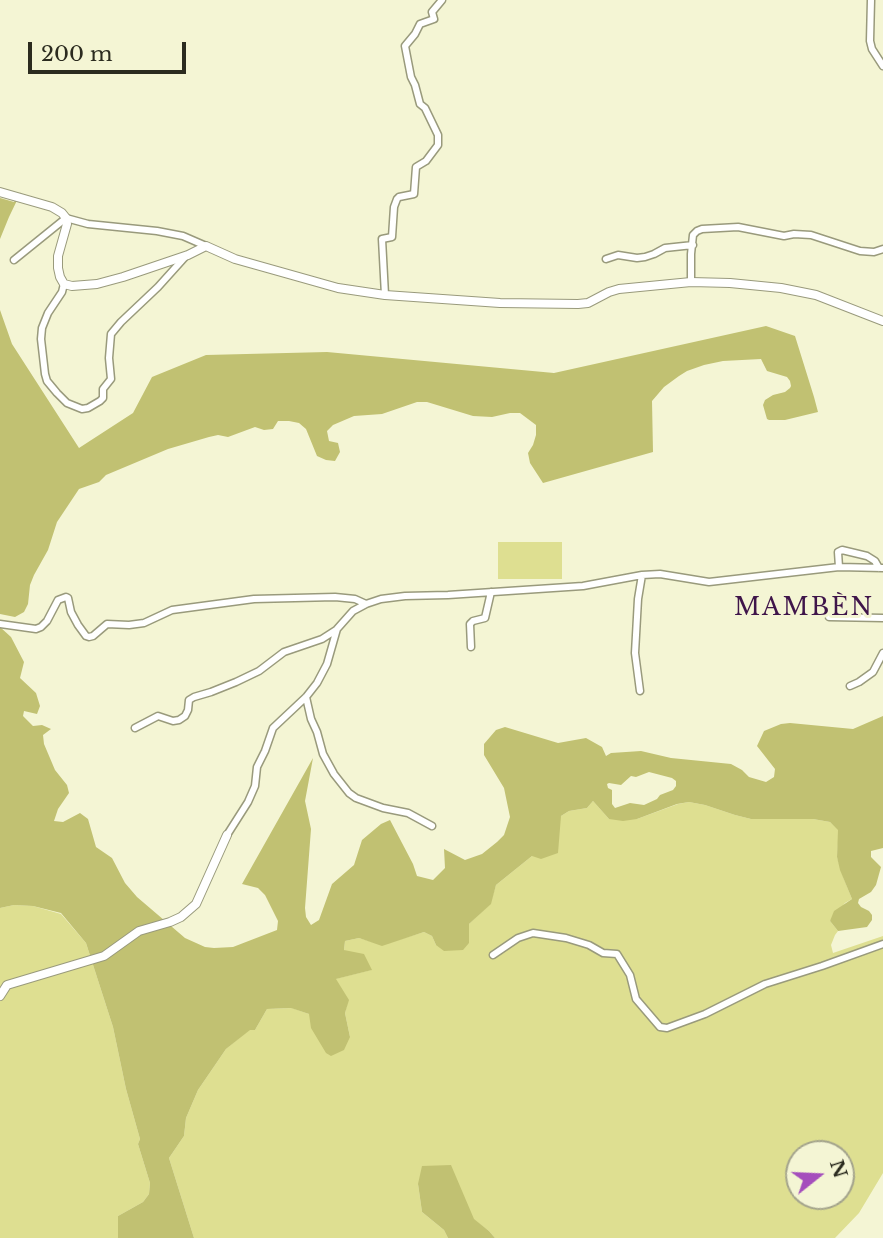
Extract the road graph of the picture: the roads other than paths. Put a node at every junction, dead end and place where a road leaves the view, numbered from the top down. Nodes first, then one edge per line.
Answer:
1 (442, 0) edge
2 (871, 0) edge
3 (883, 66) edge
4 (0, 192) edge
5 (66, 218) junction
6 (693, 245) junction
7 (206, 246) junction
8 (883, 249) edge
9 (188, 254) junction
10 (606, 259) dead end
11 (14, 260) dead end
12 (691, 282) junction
13 (64, 284) junction
14 (385, 295) junction
15 (883, 321) edge
16 (839, 567) junction
17 (881, 568) edge
18 (642, 575) junction
19 (491, 592) junction
20 (366, 604) junction
21 (829, 617) dead end
22 (883, 618) edge
23 (0, 624) edge
24 (337, 629) junction
25 (471, 648) dead end
26 (883, 653) edge
27 (850, 686) dead end
28 (640, 691) dead end
29 (306, 697) junction
30 (135, 728) dead end
31 (432, 826) dead end
32 (228, 835) joint
33 (883, 944) edge
34 (493, 955) dead end
35 (0, 996) edge

1 - 14 street
2 - 3 street
4 - 5 street
5 - 7 street
5 - 11 street
5 - 13 street
6 - 8 street
6 - 10 street
6 - 12 street
7 - 9 street
7 - 14 street
9 - 13 street
9 - 13 street
12 - 14 street
12 - 15 street
16 - 17 street
16 - 17 street
16 - 18 street
18 - 19 street
18 - 28 street
19 - 20 street
19 - 25 street
20 - 23 street
20 - 24 street
21 - 22 street
24 - 29 street
24 - 30 street
26 - 27 street
29 - 31 street
29 - 32 street
32 - 35 street
33 - 34 street

